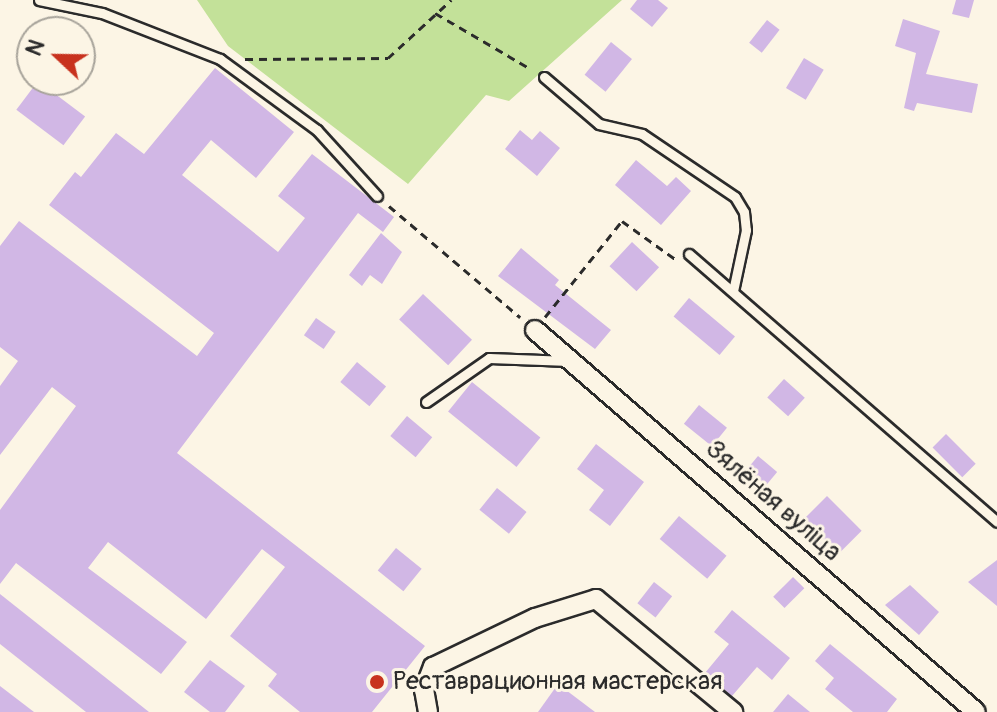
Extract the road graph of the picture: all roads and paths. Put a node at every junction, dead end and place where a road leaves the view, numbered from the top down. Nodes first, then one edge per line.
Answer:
1 (39, 0) edge
2 (65, 0) edge
3 (451, 0) edge
4 (50, 6) junction
5 (435, 13) junction
6 (220, 59) junction
7 (544, 77) joint
8 (377, 196) joint
9 (689, 254) joint
10 (733, 291) junction
11 (535, 330) junction
12 (571, 361) junction
13 (426, 402) dead end
14 (997, 522) edge
15 (428, 712) edge
16 (733, 712) edge
17 (976, 712) edge

1 - 4 lane
2 - 4 lane
3 - 5 path
4 - 6 lane
5 - 6 path
5 - 7 path
6 - 8 lane
7 - 10 lane
8 - 11 path
9 - 10 lane
9 - 11 path
10 - 14 lane
11 - 12 street, Зялёная вуліца
12 - 13 lane
12 - 17 street, Зялёная вуліца
15 - 16 street

